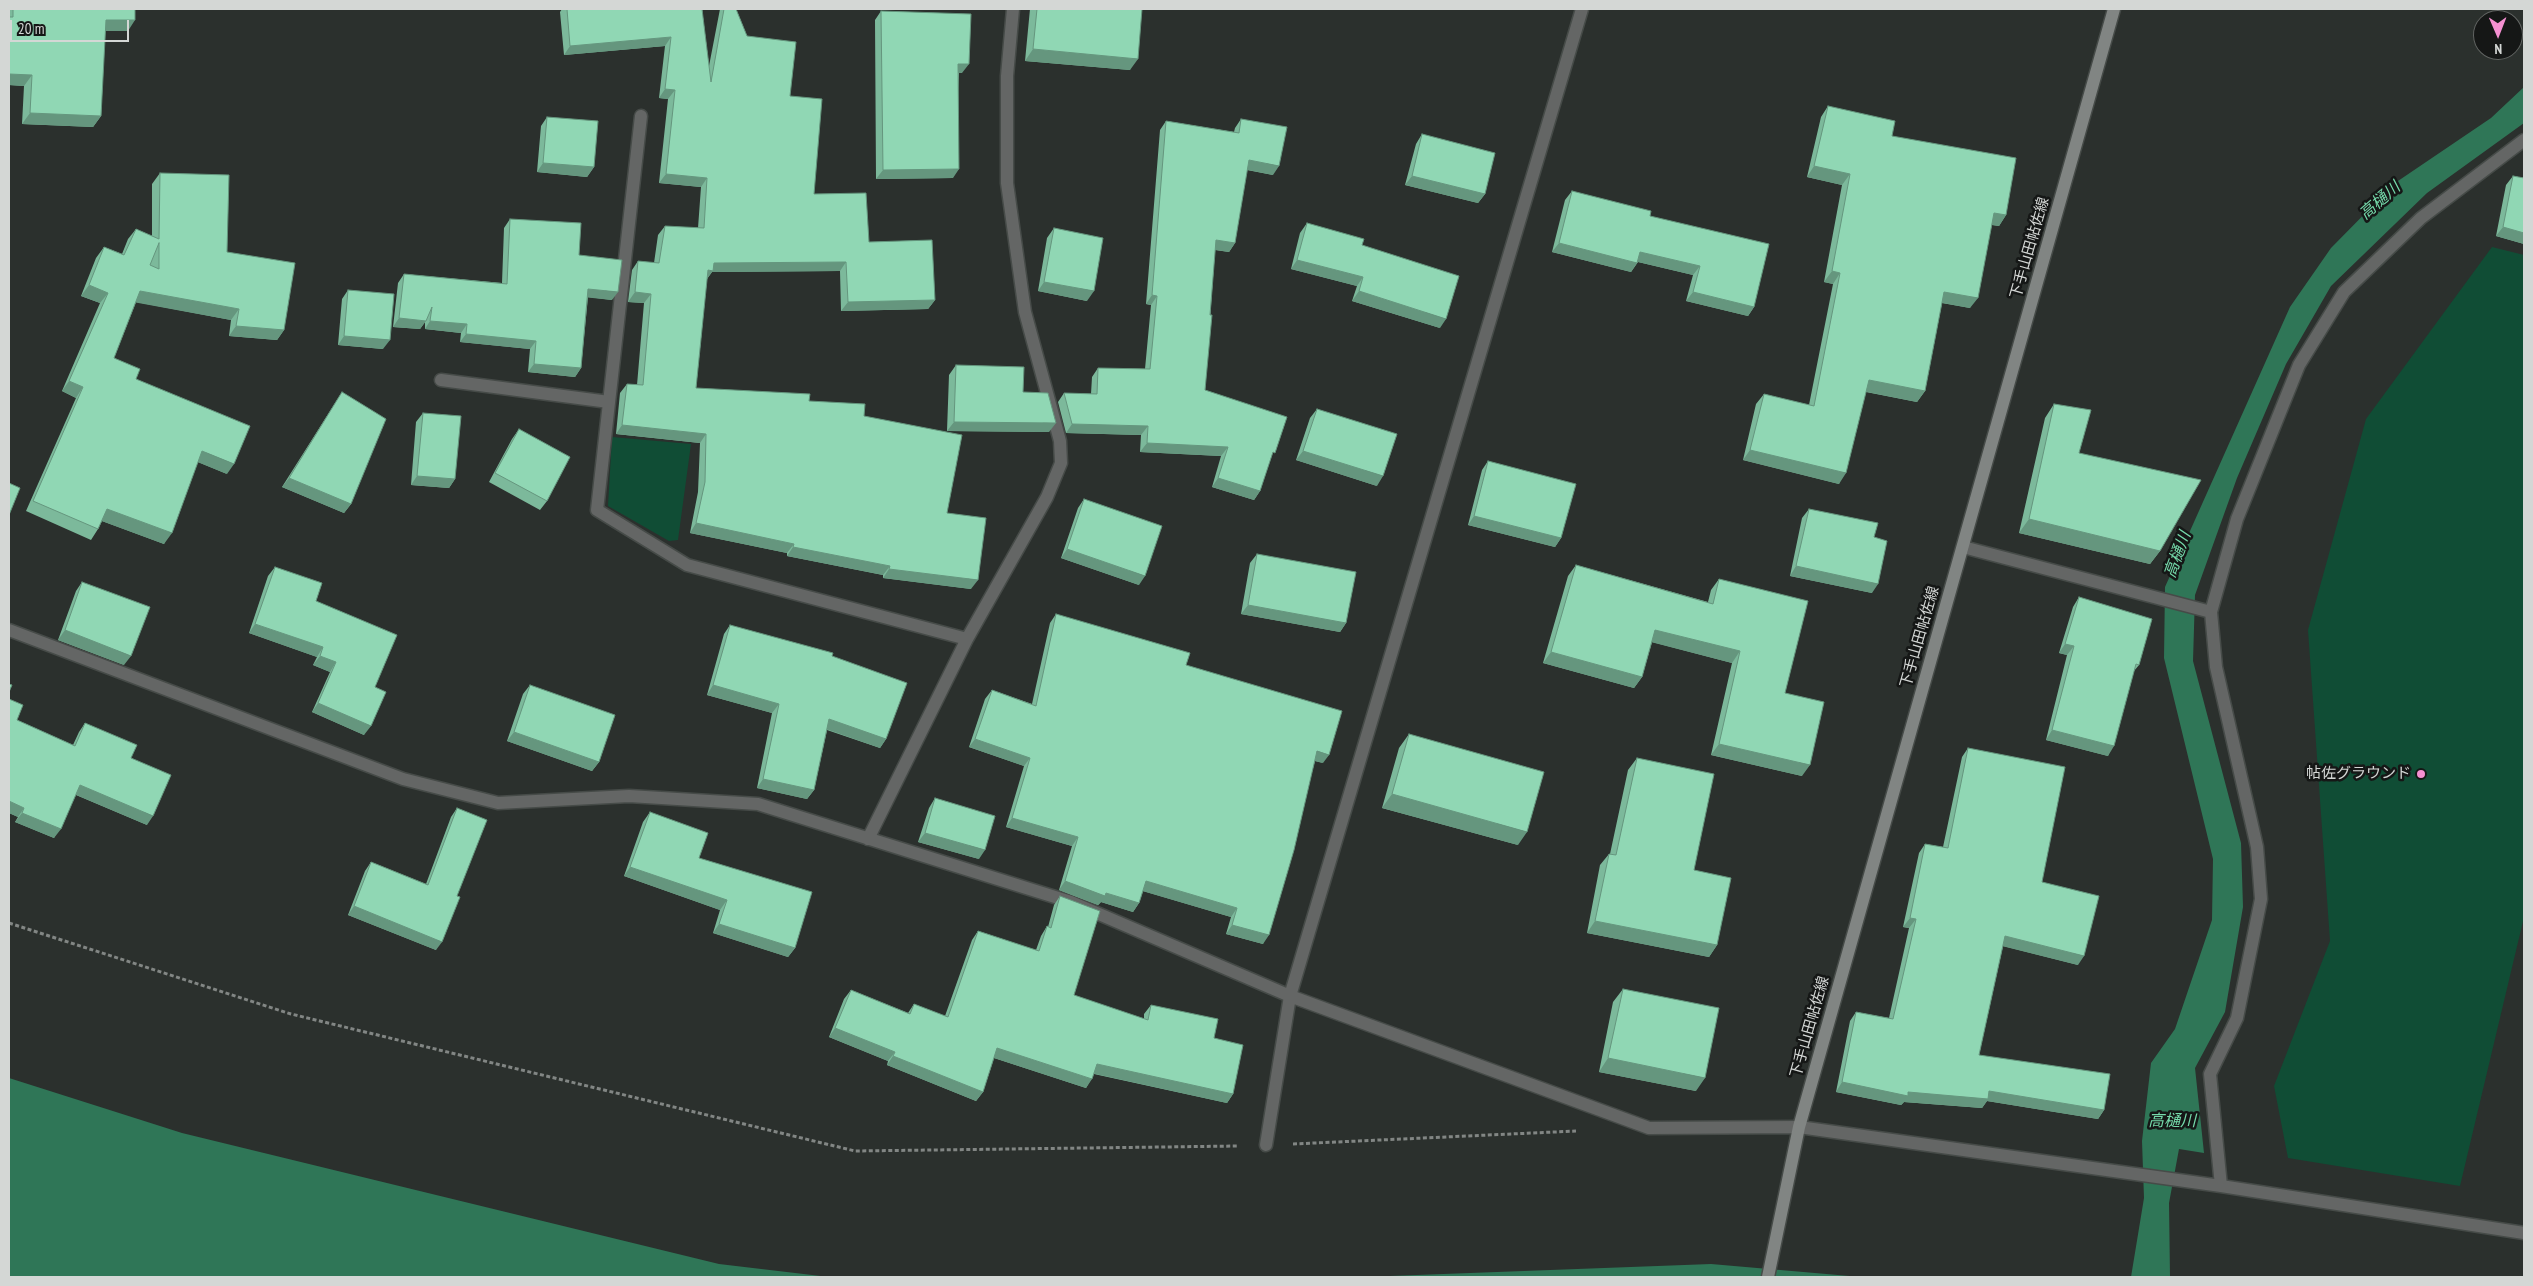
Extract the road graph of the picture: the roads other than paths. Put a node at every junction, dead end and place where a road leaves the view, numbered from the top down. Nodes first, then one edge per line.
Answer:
1 (1013, 9) edge
2 (1582, 9) edge
3 (2114, 9) edge
4 (641, 116) dead end
5 (2524, 140) edge
6 (441, 380) dead end
7 (609, 402) junction
8 (1963, 547) junction
9 (2211, 612) junction
10 (9, 630) edge
11 (967, 639) junction
12 (868, 839) junction
13 (1290, 996) junction
14 (1799, 1127) junction
15 (1266, 1145) road end
16 (2221, 1186) junction
17 (2524, 1233) edge
18 (1768, 1277) edge

1 - 11 street
2 - 13 street
3 - 8 main road, 下手山田帖佐線
4 - 7 street
5 - 9 street
6 - 7 street
7 - 11 street
8 - 9 street
8 - 14 main road, 下手山田帖佐線
9 - 16 street
10 - 12 street
11 - 12 street
12 - 13 street
13 - 14 street
13 - 15 street
14 - 16 street
14 - 18 main road, 下手山田帖佐線
16 - 17 street

